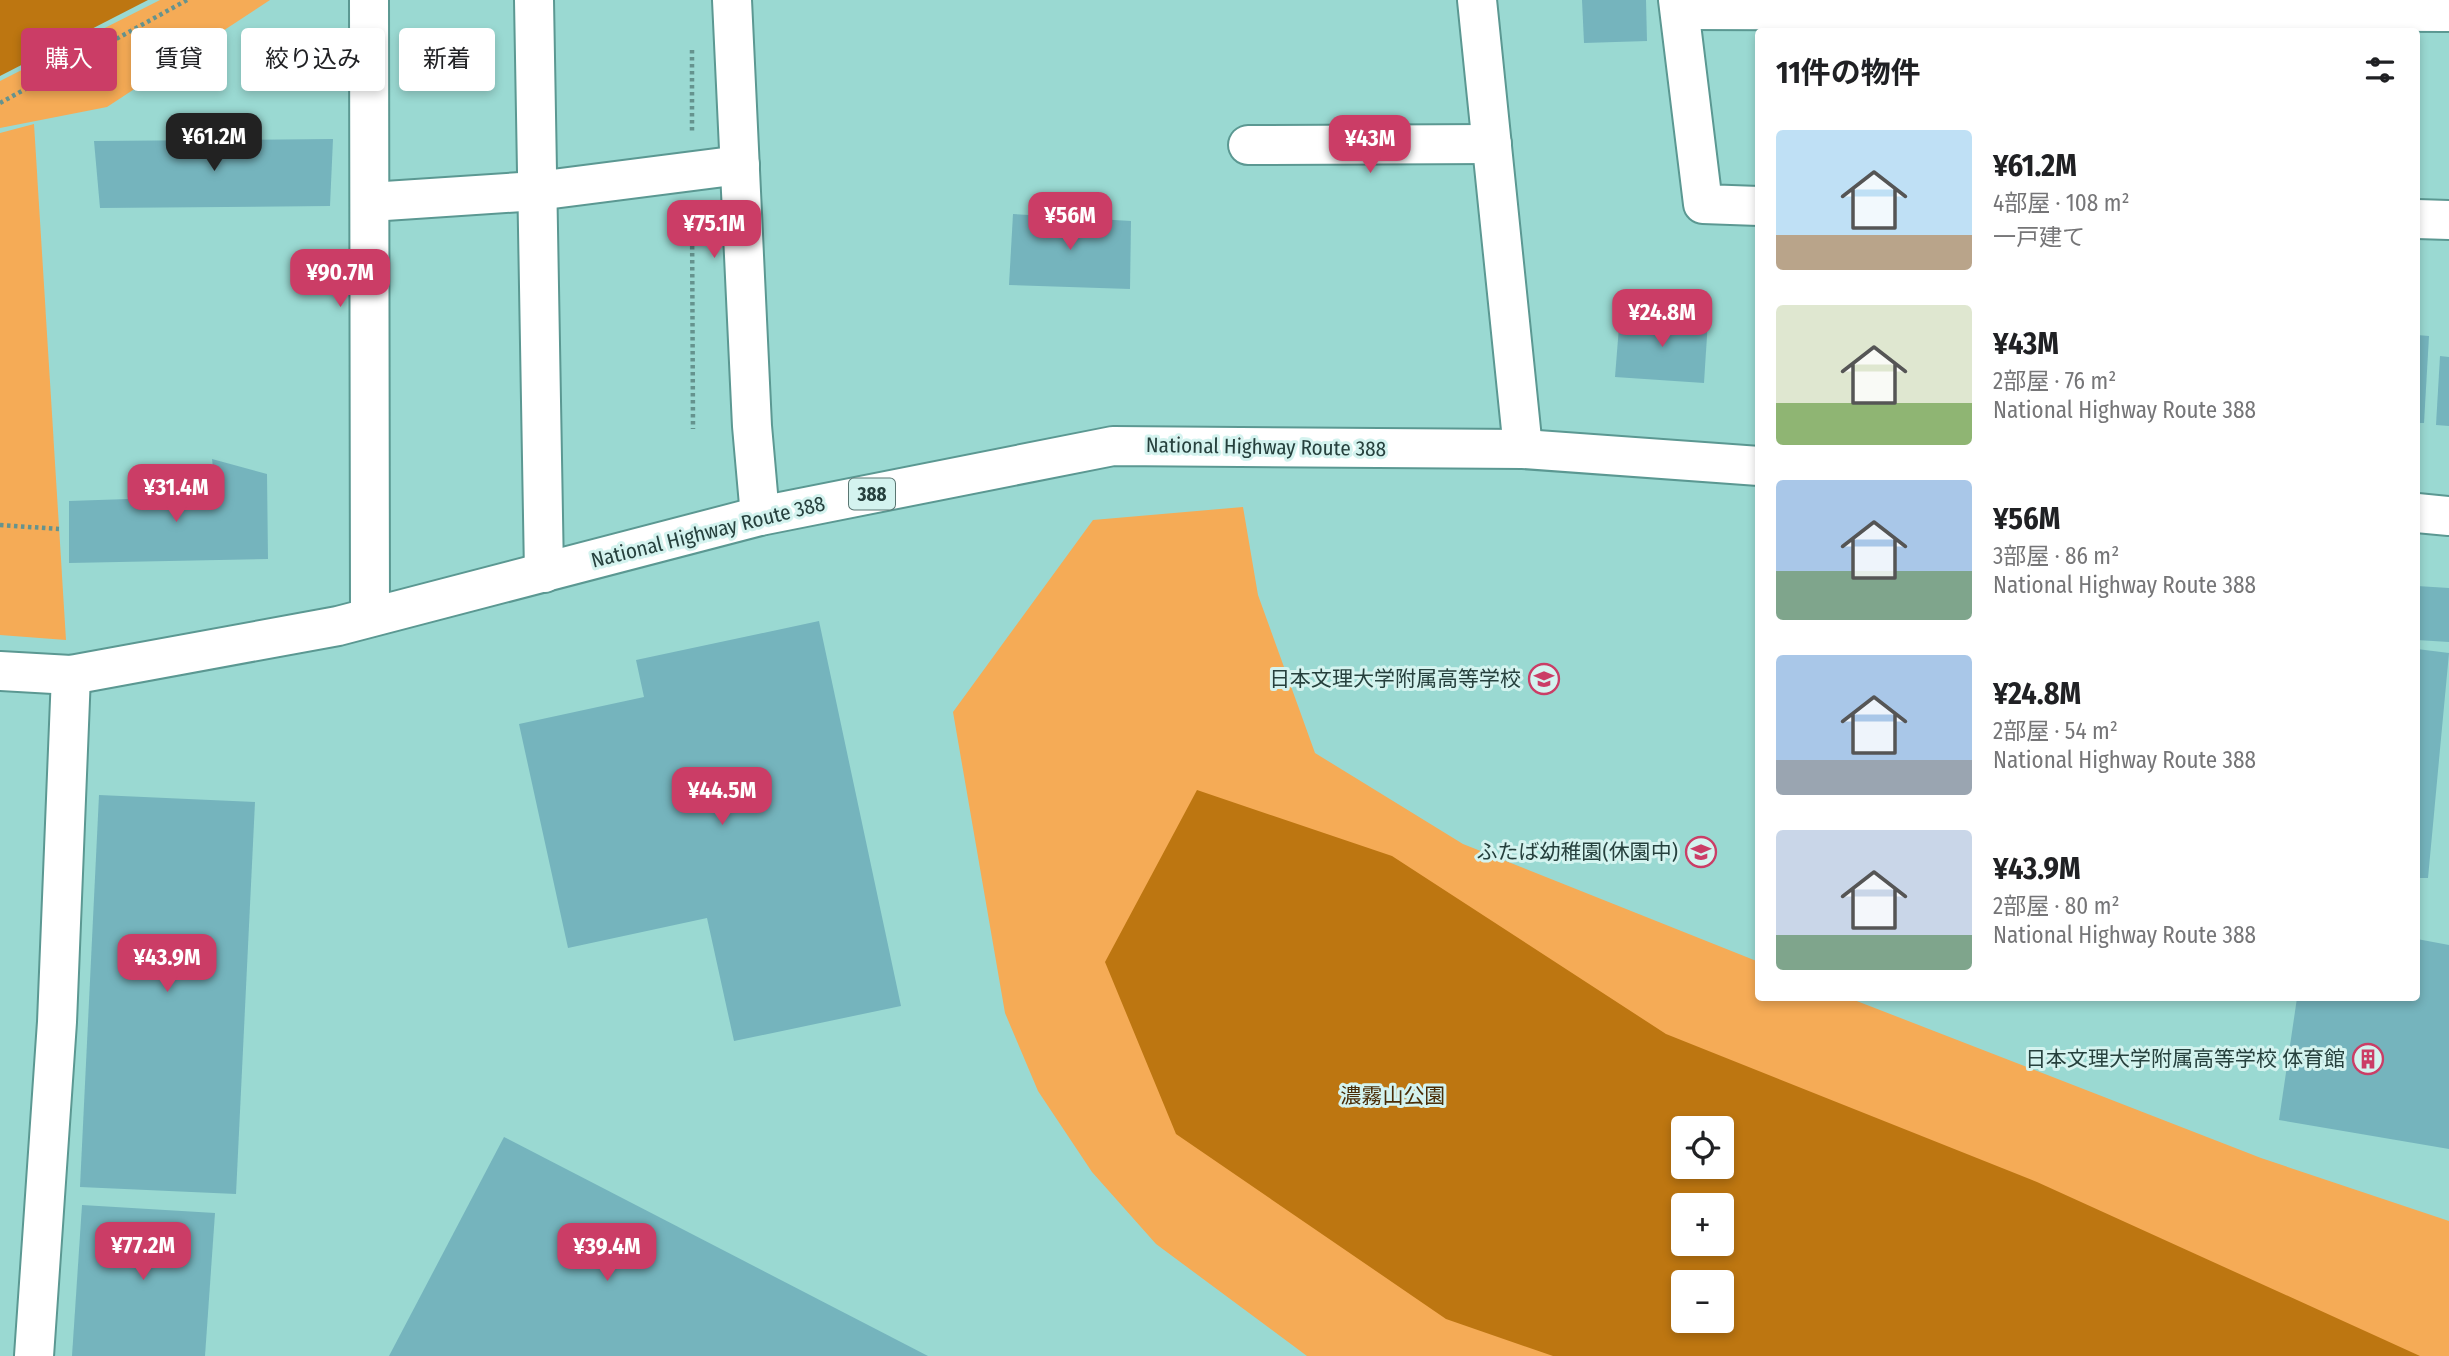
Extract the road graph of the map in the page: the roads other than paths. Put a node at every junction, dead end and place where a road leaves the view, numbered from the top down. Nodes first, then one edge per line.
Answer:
1 (369, 0) edge
2 (534, 0) edge
3 (732, 0) edge
4 (1477, 0) edge
5 (1679, 5) edge
6 (2449, 12) edge
7 (2124, 14) edge
8 (1492, 144) junction
9 (1248, 145) dead end
10 (740, 165) junction
11 (537, 191) junction
12 (370, 202) junction
13 (1755, 206) edge
14 (2420, 219) edge
15 (2449, 220) edge
16 (1523, 449) junction
17 (1755, 466) edge
18 (2420, 513) edge
19 (760, 516) junction
20 (2449, 516) edge
21 (544, 573) junction
22 (370, 618) junction
23 (0, 671) edge
24 (71, 675) junction
25 (34, 1356) edge

1 - 12 main road
2 - 11 main road
3 - 10 main road
4 - 8 main road
5 - 7 main road
5 - 13 main road
6 - 7 main road
8 - 9 main road
8 - 16 main road
10 - 11 main road
10 - 19 main road
11 - 12 main road
11 - 21 main road
12 - 22 main road
14 - 15 main road
16 - 17 main road, National Highway Route 388 / 388
16 - 19 main road, National Highway Route 388 / 388
18 - 20 main road
19 - 21 main road, National Highway Route 388 / 388
21 - 22 main road, National Highway Route 388 / 388
22 - 24 main road, National Highway Route 388 / 388
23 - 24 main road, National Highway Route 388 / 388
24 - 25 main road

